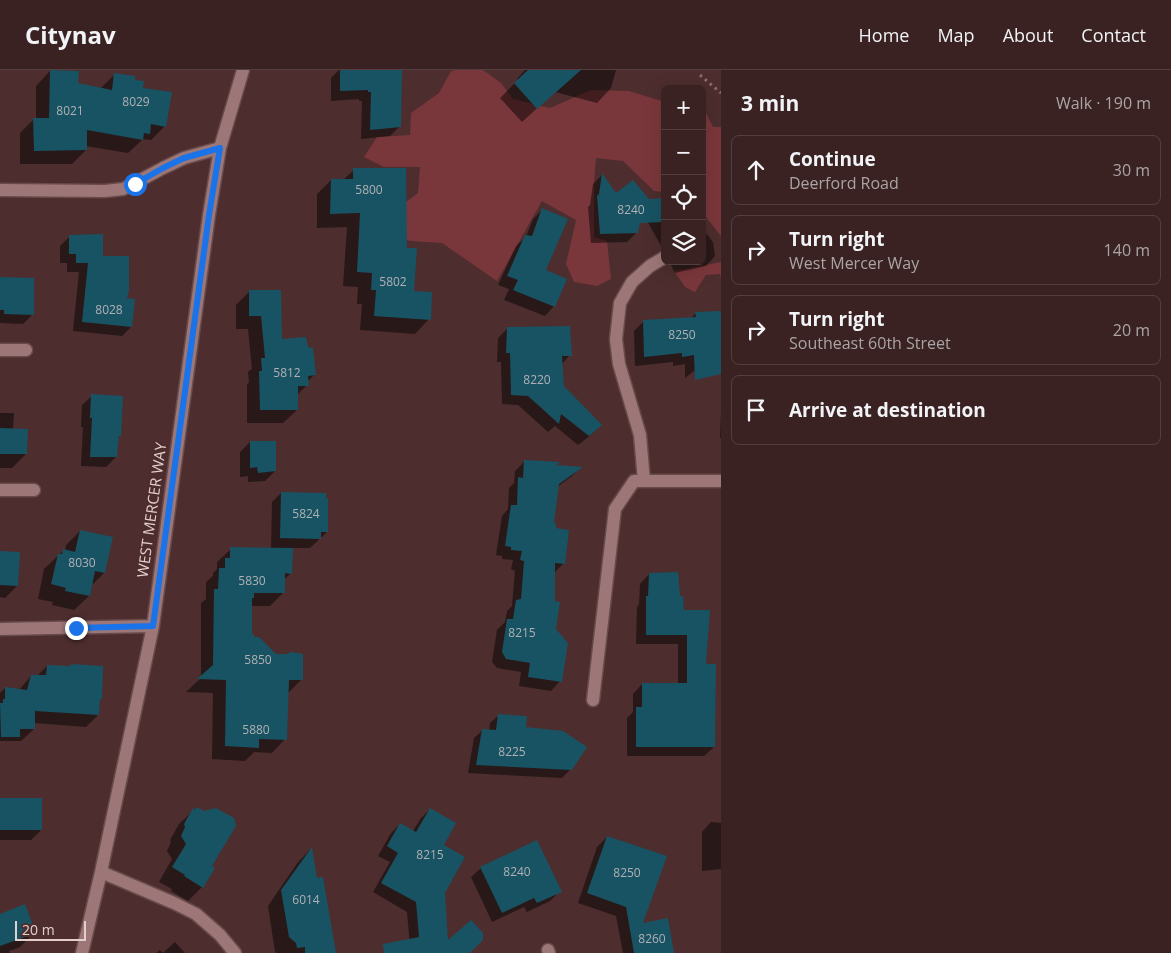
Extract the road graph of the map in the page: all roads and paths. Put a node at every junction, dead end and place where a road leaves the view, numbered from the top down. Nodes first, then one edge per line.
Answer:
1 (243, 70) edge
2 (700, 75) dead end
3 (721, 93) edge
4 (220, 148) junction
5 (0, 190) edge
6 (661, 259) edge
7 (0, 350) edge
8 (26, 350) dead end
9 (639, 481) junction
10 (721, 481) edge
11 (0, 490) edge
12 (34, 490) dead end
13 (153, 626) junction
14 (0, 629) edge
15 (593, 700) dead end
16 (101, 872) junction
17 (82, 953) edge
18 (235, 953) edge

1 - 4 street, WEST MERCER WAY
2 - 3 path
4 - 5 street
4 - 13 street, WEST MERCER WAY
6 - 9 street
7 - 8 street
9 - 10 street
9 - 15 street
11 - 12 street
13 - 14 street
13 - 16 street, WEST MERCER WAY
16 - 17 street, WEST MERCER WAY
16 - 18 street

